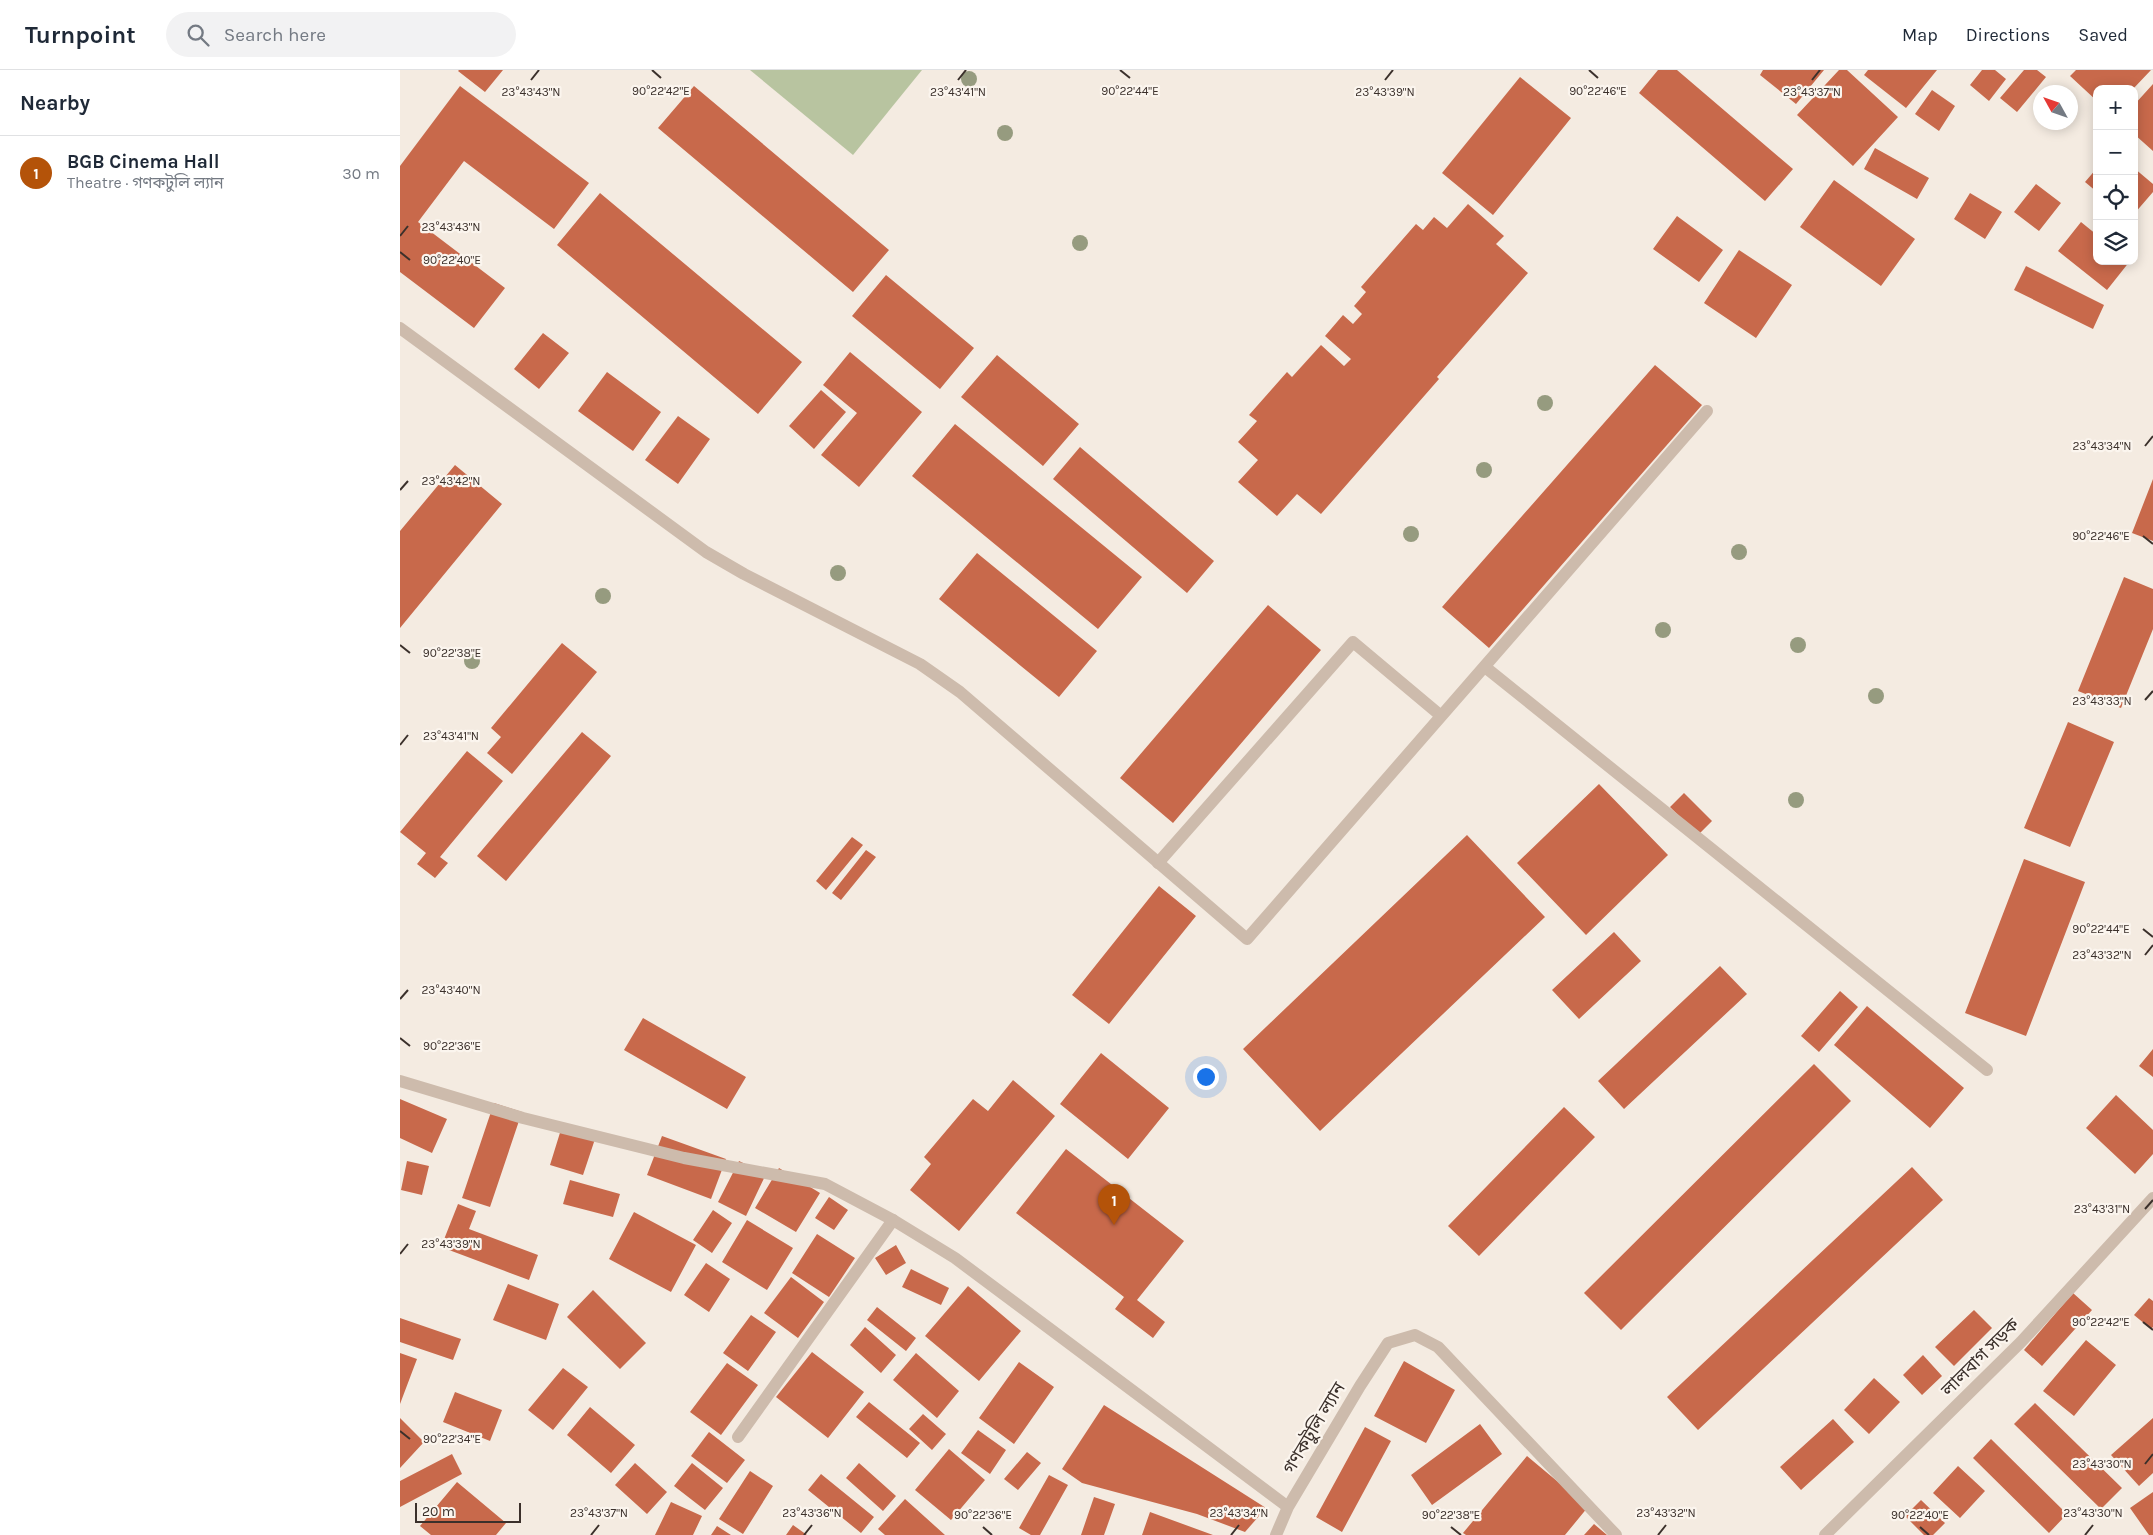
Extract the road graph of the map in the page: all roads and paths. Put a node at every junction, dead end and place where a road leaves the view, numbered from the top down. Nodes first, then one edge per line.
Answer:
1 (400, 328) edge
2 (1708, 411) dead end
3 (1485, 667) junction
4 (1440, 715) junction
5 (1158, 863) junction
6 (1987, 1070) dead end
7 (400, 1081) edge
8 (2153, 1198) edge
9 (893, 1220) junction
10 (738, 1437) dead end
11 (1288, 1507) junction
12 (1276, 1535) edge
13 (1616, 1535) edge
14 (1826, 1535) edge

1 - 5 street
2 - 3 street
3 - 4 street
3 - 6 street
4 - 5 street
4 - 5 street
7 - 9 street
8 - 14 street, লালবাগ সড়ক
9 - 10 street
9 - 11 street
11 - 12 street, গণকটুলি ল্যান
11 - 13 street, গণকটুলি ল্যান

